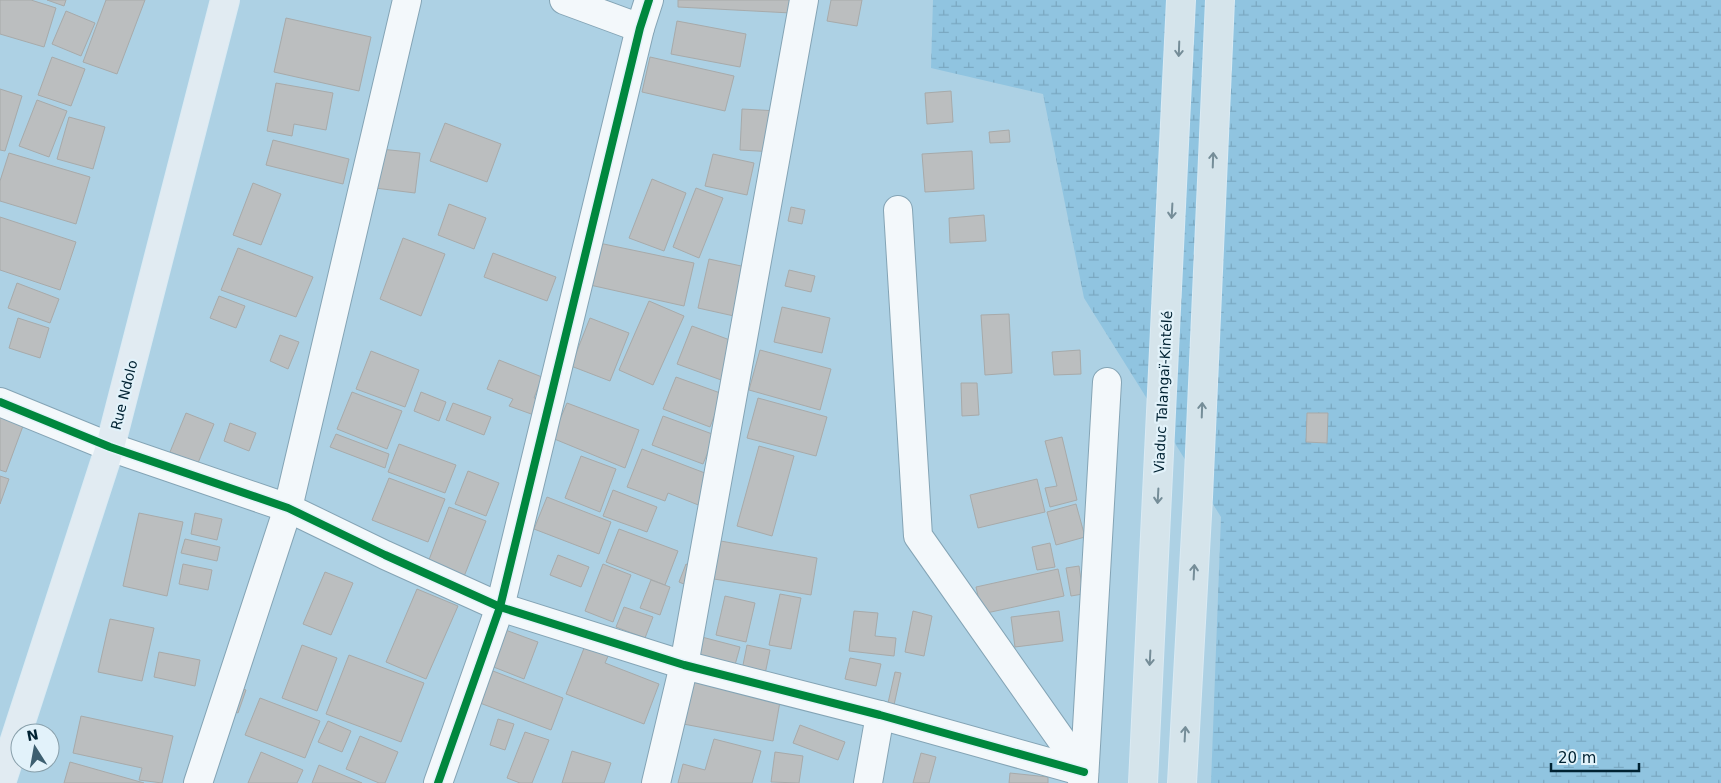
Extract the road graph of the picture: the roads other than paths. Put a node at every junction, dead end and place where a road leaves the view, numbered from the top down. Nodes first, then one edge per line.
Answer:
1 (225, 0) edge
2 (407, 0) edge
3 (564, 0) edge
4 (649, 0) edge
5 (804, 0) edge
6 (1182, 0) edge
7 (1220, 0) edge
8 (640, 28) junction
9 (898, 210) dead end
10 (1107, 382) dead end
11 (0, 402) edge
12 (110, 447) junction
13 (288, 508) junction
14 (500, 607) junction
15 (684, 665) junction
16 (880, 715) junction
17 (1082, 779) edge
18 (1, 783) edge
19 (198, 783) edge
20 (438, 783) edge
21 (656, 783) edge
22 (868, 783) edge
23 (1143, 783) edge
24 (1182, 783) edge

1 - 12 main road, Rue Ndolo
2 - 13 street
3 - 8 street
4 - 8 street
5 - 15 street
6 -> 23 highway, Viaduc Talangaï-Kintélé
24 -> 7 highway
8 - 14 street
9 - 17 street
10 - 17 street
11 - 12 street
12 - 13 street
12 - 18 main road, Rue Ndolo
13 - 14 street
13 - 19 street
14 - 15 street
14 - 20 street
15 - 16 street
15 - 21 street
16 - 17 street
16 - 22 street

